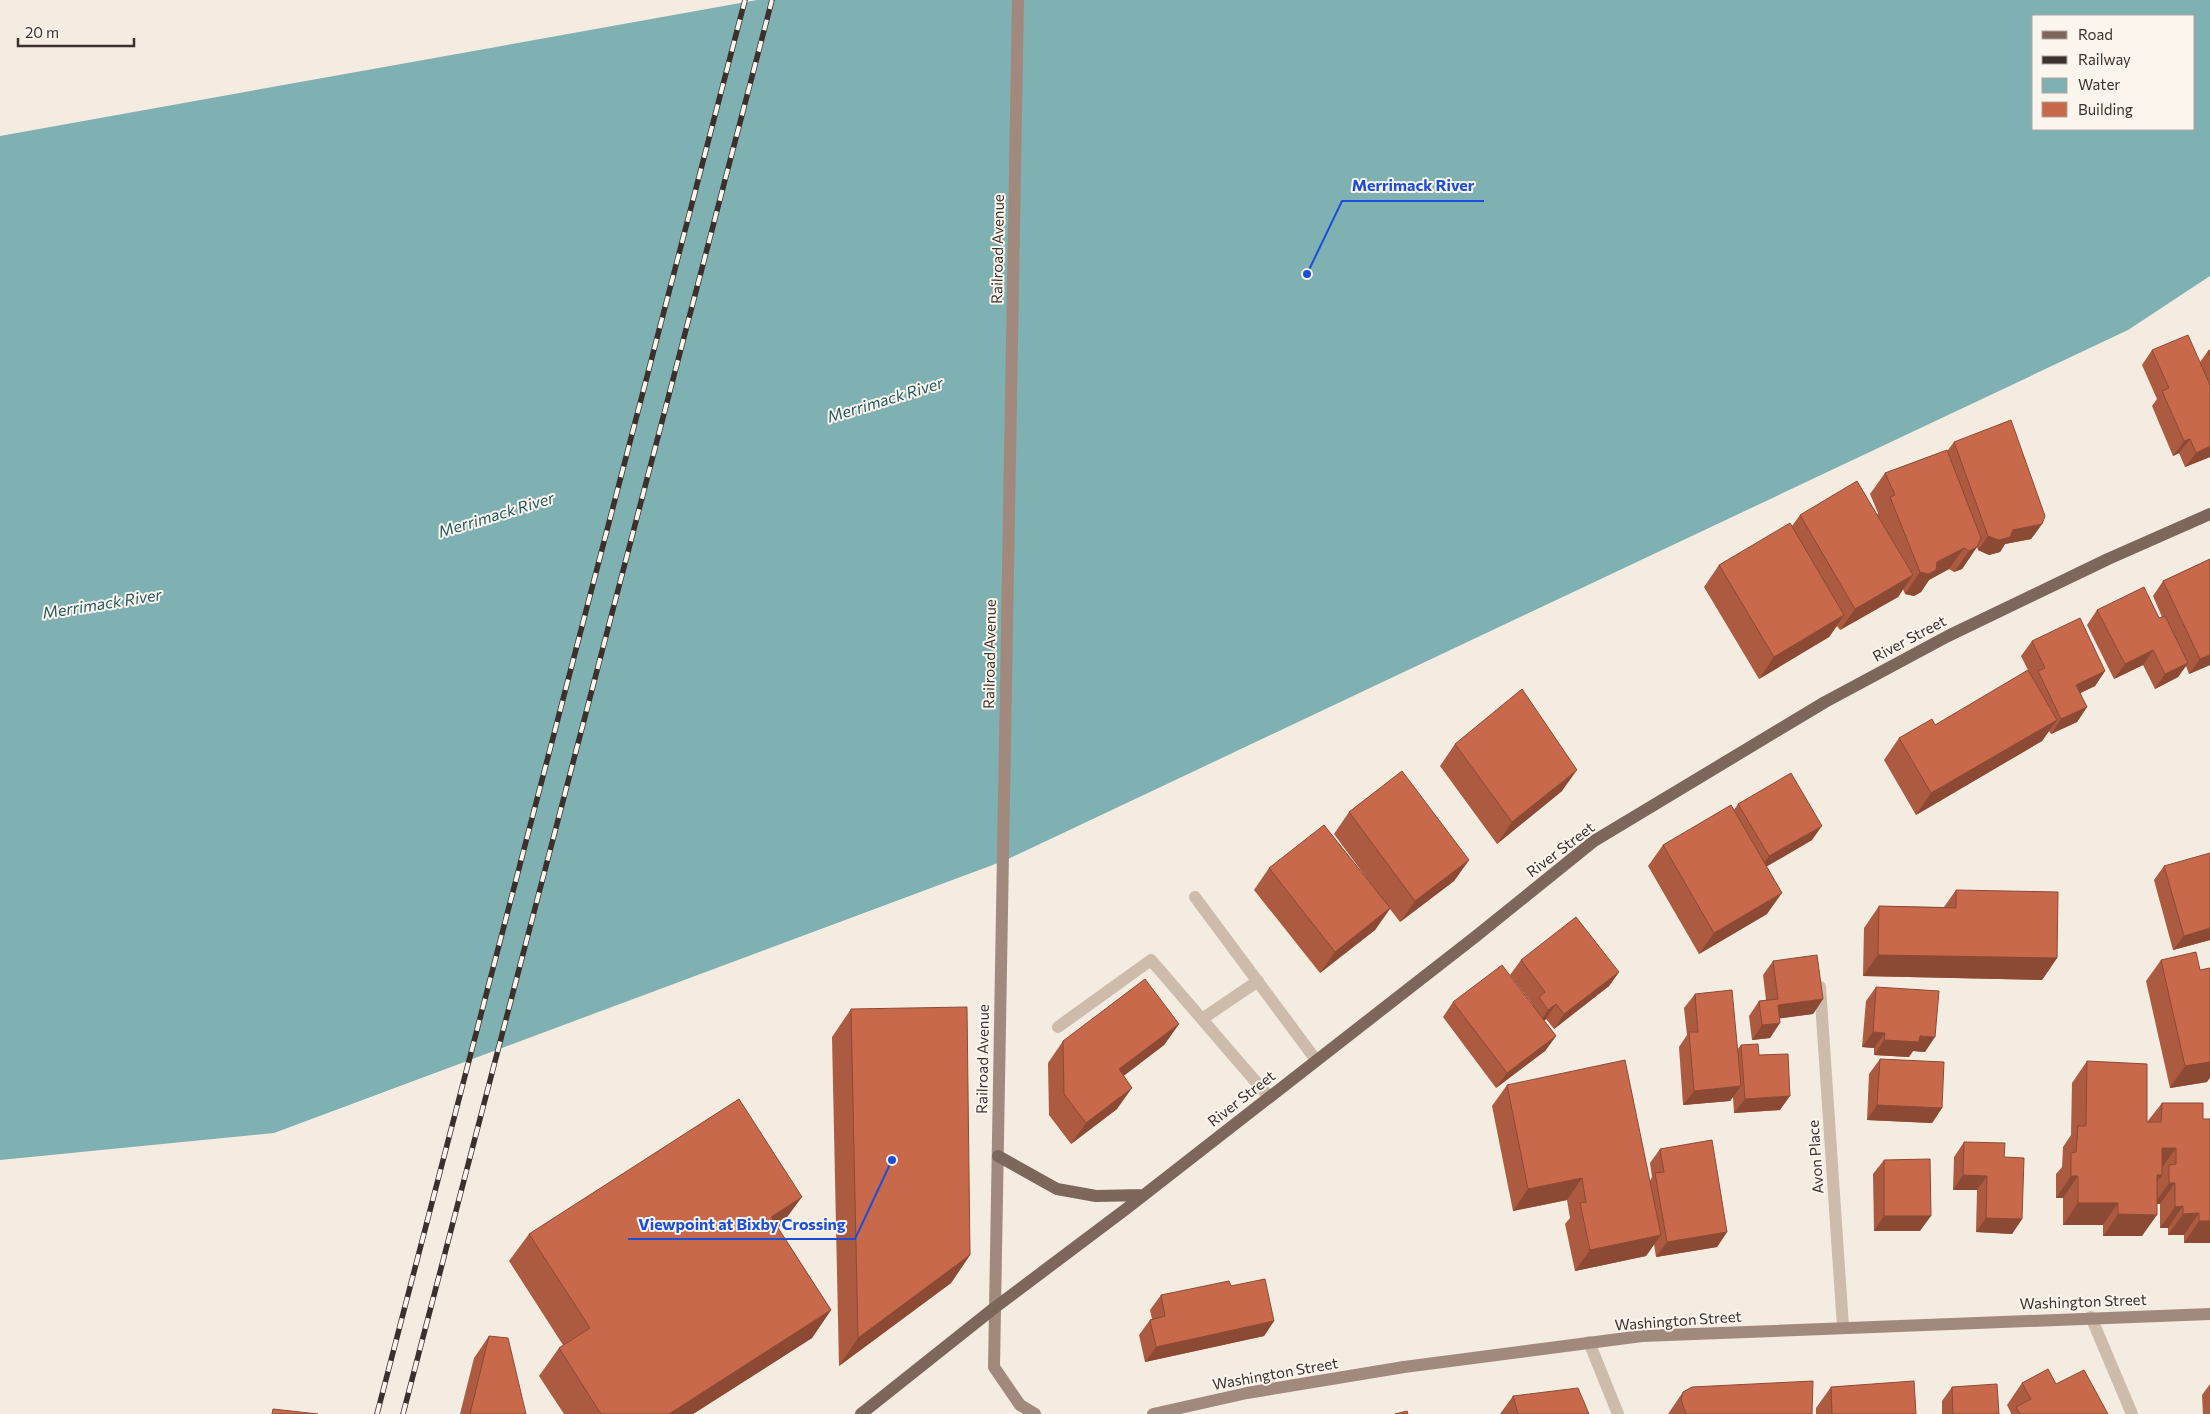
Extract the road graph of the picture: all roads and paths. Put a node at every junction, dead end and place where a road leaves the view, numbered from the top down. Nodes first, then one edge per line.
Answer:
1 (1018, 0) edge
2 (2210, 514) edge
3 (1196, 898) dead end
4 (1258, 981) junction
5 (1820, 985) edge
6 (1202, 1020) junction
7 (1058, 1027) dead end
8 (1316, 1060) junction
9 (1269, 1097) junction
10 (998, 1153) junction
11 (1143, 1195) junction
12 (993, 1309) junction
13 (2210, 1314) edge
14 (2091, 1317) junction
15 (1843, 1327) junction
16 (1589, 1342) junction
17 (861, 1414) edge
18 (1035, 1414) edge
19 (1153, 1414) edge
20 (1618, 1414) edge
21 (2132, 1414) edge

1 - 10 main road, Railroad Avenue
2 - 8 main road, River Street
3 - 4 street
4 - 6 street
4 - 8 street
5 - 15 street, Avon Place
6 - 7 street
6 - 9 street
8 - 9 main road, River Street
9 - 11 main road, River Street
10 - 11 main road
10 - 12 main road, Railroad Avenue
11 - 12 main road, River Street
12 - 17 main road
12 - 18 main road
13 - 14 main road, Washington Street
14 - 15 main road, Washington Street
14 - 21 street
15 - 16 main road, Washington Street
16 - 19 main road, Washington Street
16 - 20 street

